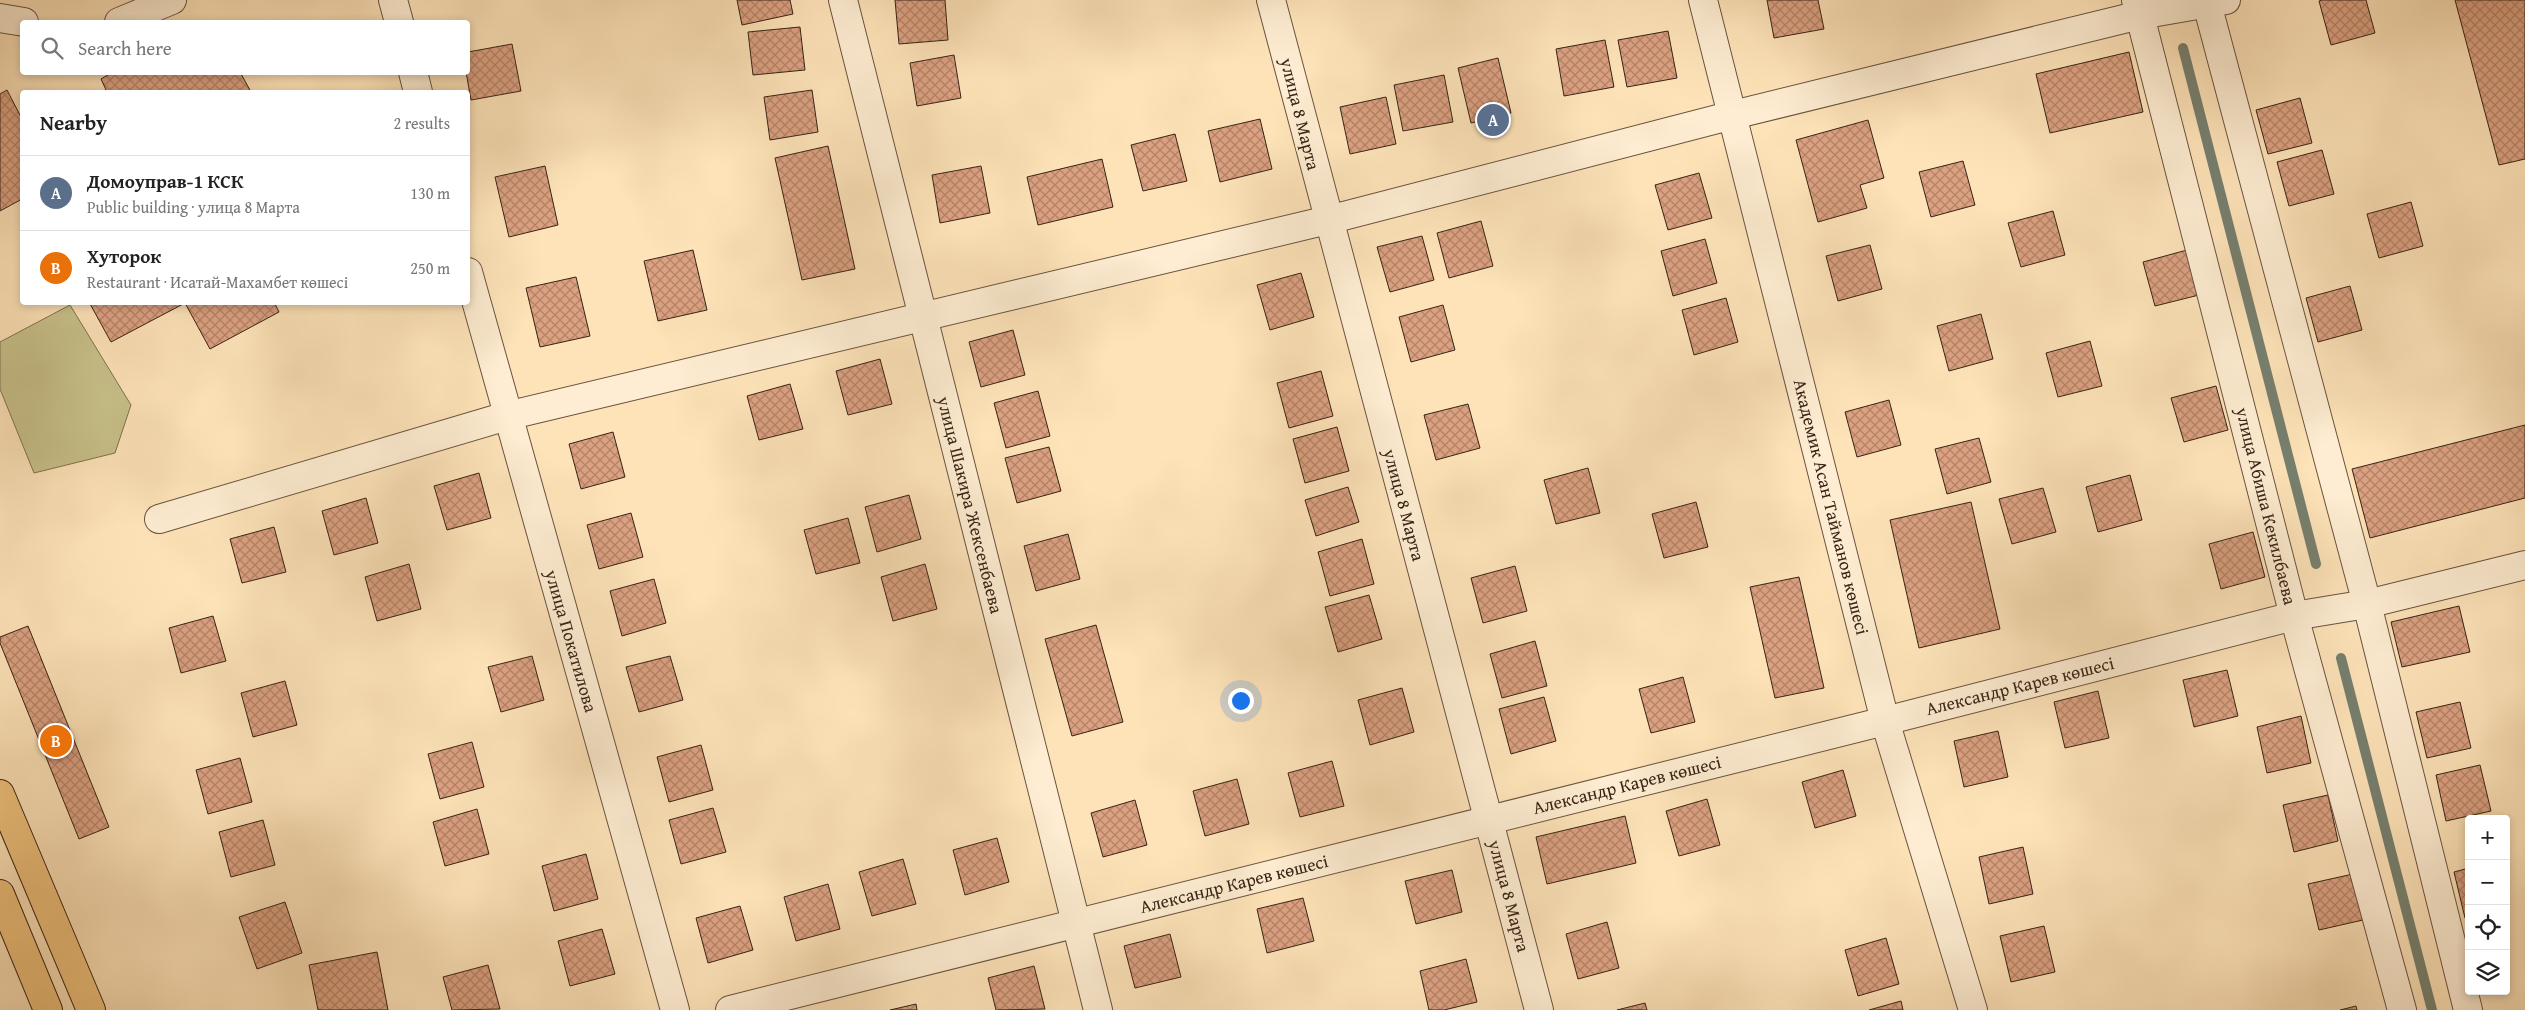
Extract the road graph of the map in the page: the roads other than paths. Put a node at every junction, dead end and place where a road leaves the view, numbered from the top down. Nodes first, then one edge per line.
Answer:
1 (172, 0) edge
2 (393, 0) edge
3 (843, 0) edge
4 (1271, 0) edge
5 (1703, 0) edge
6 (2213, 2) edge
7 (2138, 8) edge
8 (0, 18) edge
9 (124, 20) edge
10 (398, 20) edge
11 (20, 21) edge
12 (414, 75) edge
13 (418, 90) edge
14 (1733, 115) junction
15 (1328, 220) junction
16 (470, 279) edge
17 (922, 317) junction
18 (507, 416) junction
19 (159, 518) dead end
20 (2525, 566) edge
21 (2367, 604) junction
22 (2294, 616) junction
23 (1885, 721) junction
24 (0, 794) edge
25 (1488, 820) junction
26 (0, 894) edge
27 (1076, 924) junction
28 (48, 1010) edge
29 (91, 1010) edge
30 (675, 1010) edge
31 (730, 1010) edge
32 (1098, 1010) edge
33 (1539, 1010) edge
34 (1973, 1010) edge
35 (2402, 1010) edge
36 (2468, 1010) edge

1 - 9 street
2 - 10 street
3 - 17 street, улица Шакира Жексенбаева
4 - 15 street, улица 8 Марта
5 - 14 street, Академик Асан Тайманов көшесі
6 - 7 street
6 - 21 street
7 - 14 street
7 - 22 street, улица Абиша Кекилбаева
8 - 11 street
12 - 13 street
14 - 15 street
14 - 23 street, Академик Асан Тайманов көшесі
15 - 17 street
15 - 25 street, улица 8 Марта
16 - 18 street, улица Покатилова
17 - 18 street
17 - 27 street, улица Шакира Жексенбаева
18 - 19 street
18 - 30 street, улица Покатилова
20 - 21 street, Александр Карев көшесі
21 - 22 street, Александр Карев көшесі
21 - 36 street
22 - 23 street, Александр Карев көшесі
22 - 35 street, улица Абиша Кекилбаева
23 - 25 street, Александр Карев көшесі
23 - 34 street, Академик Асан Тайманов көшесі
24 - 29 main road
25 - 27 street, Александр Карев көшесі
25 - 33 street, улица 8 Марта
26 - 28 main road
27 - 31 street, Александр Карев көшесі
27 - 32 street, улица Шакира Жексенбаева

